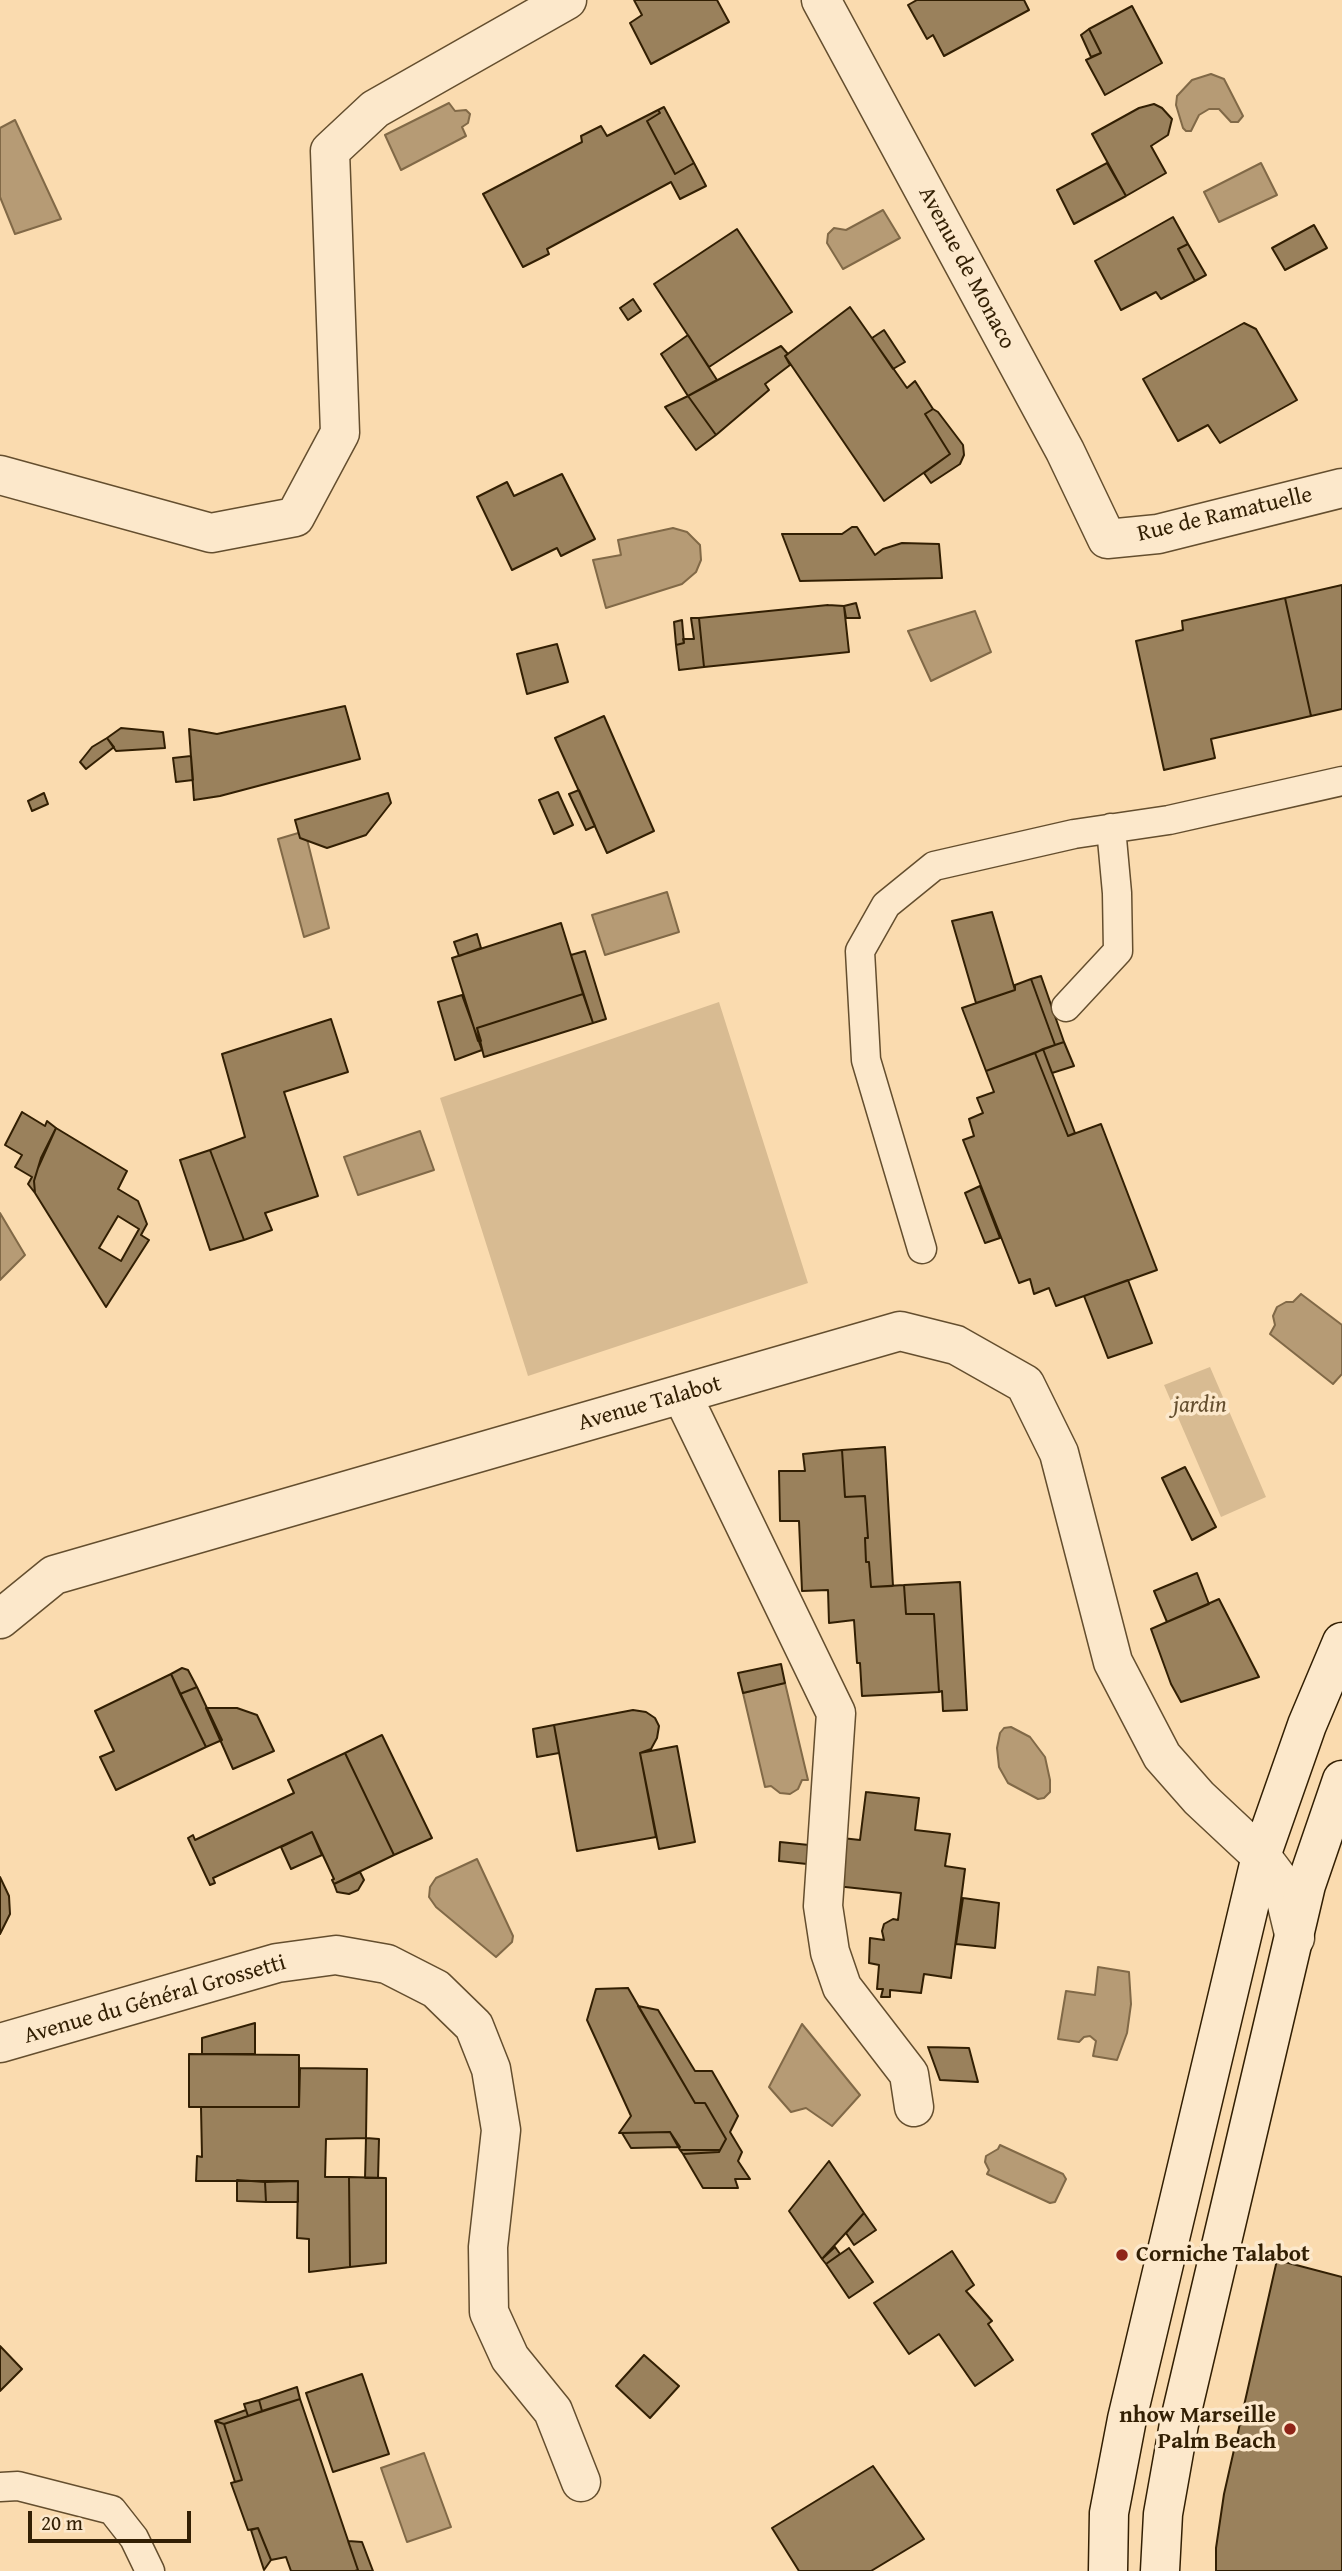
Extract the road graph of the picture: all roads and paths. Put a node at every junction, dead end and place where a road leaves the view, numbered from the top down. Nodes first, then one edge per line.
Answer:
1 (568, 0) edge
2 (821, 0) edge
3 (0, 475) edge
4 (1342, 488) edge
5 (1107, 539) joint
6 (1342, 781) edge
7 (1111, 828) junction
8 (1066, 1007) dead end
9 (922, 1249) dead end
10 (682, 1395) junction
11 (0, 1619) edge
12 (1342, 1642) edge
13 (1342, 1780) edge
14 (1261, 1856) junction
15 (1294, 1938) junction
16 (0, 2043) edge
17 (914, 2107) dead end
18 (581, 2482) dead end
19 (0, 2487) edge
20 (150, 2571) edge
21 (1108, 2571) edge
22 (1160, 2571) edge

1 - 3 street
2 - 5 street, Avenue de Monaco
4 - 5 street, Rue de Ramatuelle
6 - 7 lane
7 - 8 lane
7 - 9 lane
10 - 11 street, Avenue Talabot
10 - 14 street, Avenue Talabot
10 - 17 street
12 - 14 street
13 - 15 street
14 - 15 street, Avenue Talabot
14 - 21 street
15 - 22 street
16 - 18 street, Avenue du Général Grossetti
19 - 20 lane

